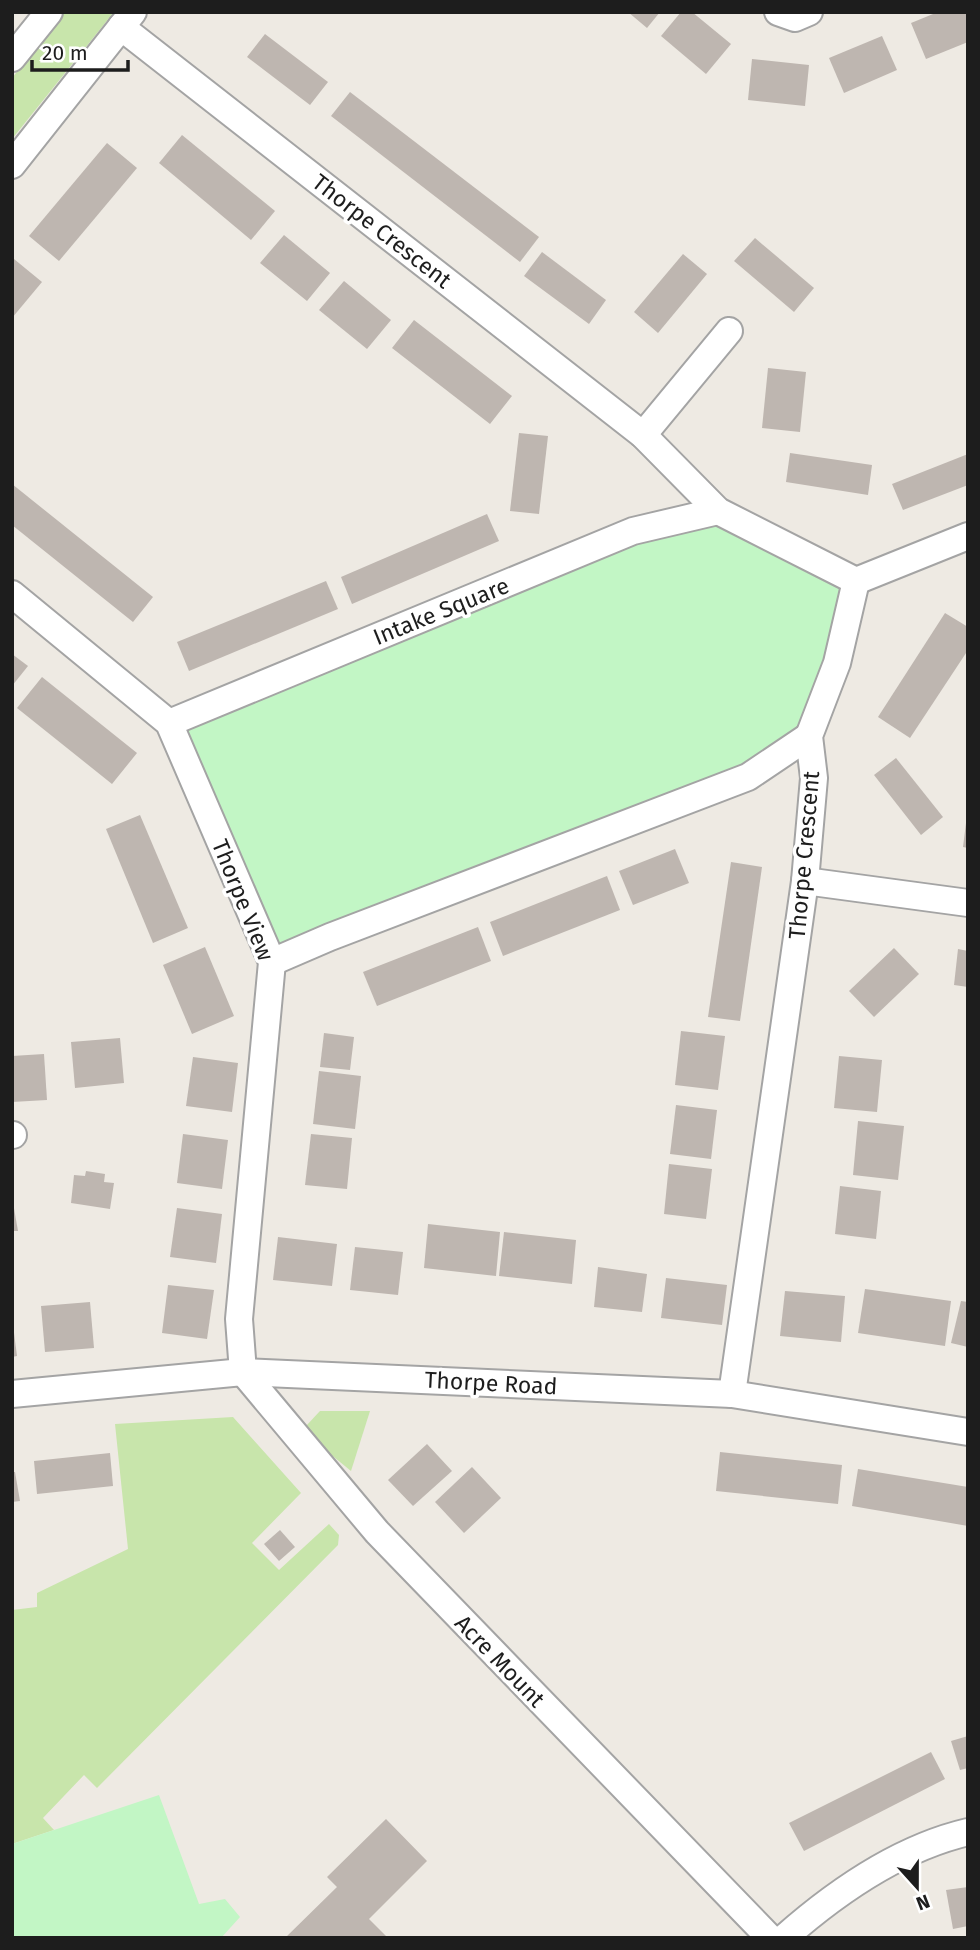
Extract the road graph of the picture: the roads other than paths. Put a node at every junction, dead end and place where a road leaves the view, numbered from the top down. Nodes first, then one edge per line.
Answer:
1 (49, 12) edge
2 (778, 12) edge
3 (809, 12) edge
4 (127, 20) edge
5 (12, 58) edge
6 (12, 165) edge
7 (729, 331) dead end
8 (643, 435) junction
9 (718, 511) junction
10 (968, 536) edge
11 (856, 581) junction
12 (12, 594) edge
13 (169, 723) junction
14 (809, 736) junction
15 (805, 881) junction
16 (968, 903) edge
17 (272, 962) junction
18 (243, 1372) junction
19 (12, 1394) edge
20 (732, 1394) junction
21 (968, 1433) edge
22 (968, 1832) edge
23 (770, 1938) edge
24 (784, 1938) edge

1 - 5 street
2 - 3 street
4 - 6 street
4 - 8 street, Thorpe Crescent
7 - 8 street
8 - 9 street, Thorpe Crescent
9 - 11 street, Thorpe Crescent
9 - 13 street, Intake Square
10 - 11 street
11 - 14 street, Thorpe Crescent
12 - 13 street, Thorpe View
13 - 17 street, Thorpe View
14 - 15 street, Thorpe Crescent
14 - 17 street
15 - 16 street
15 - 20 street, Thorpe Crescent
17 - 18 street, Thorpe View
18 - 19 street, Thorpe Road
18 - 20 street, Thorpe Road
18 - 23 street, Acre Mount
20 - 21 street, Thorpe Road
22 - 24 street

